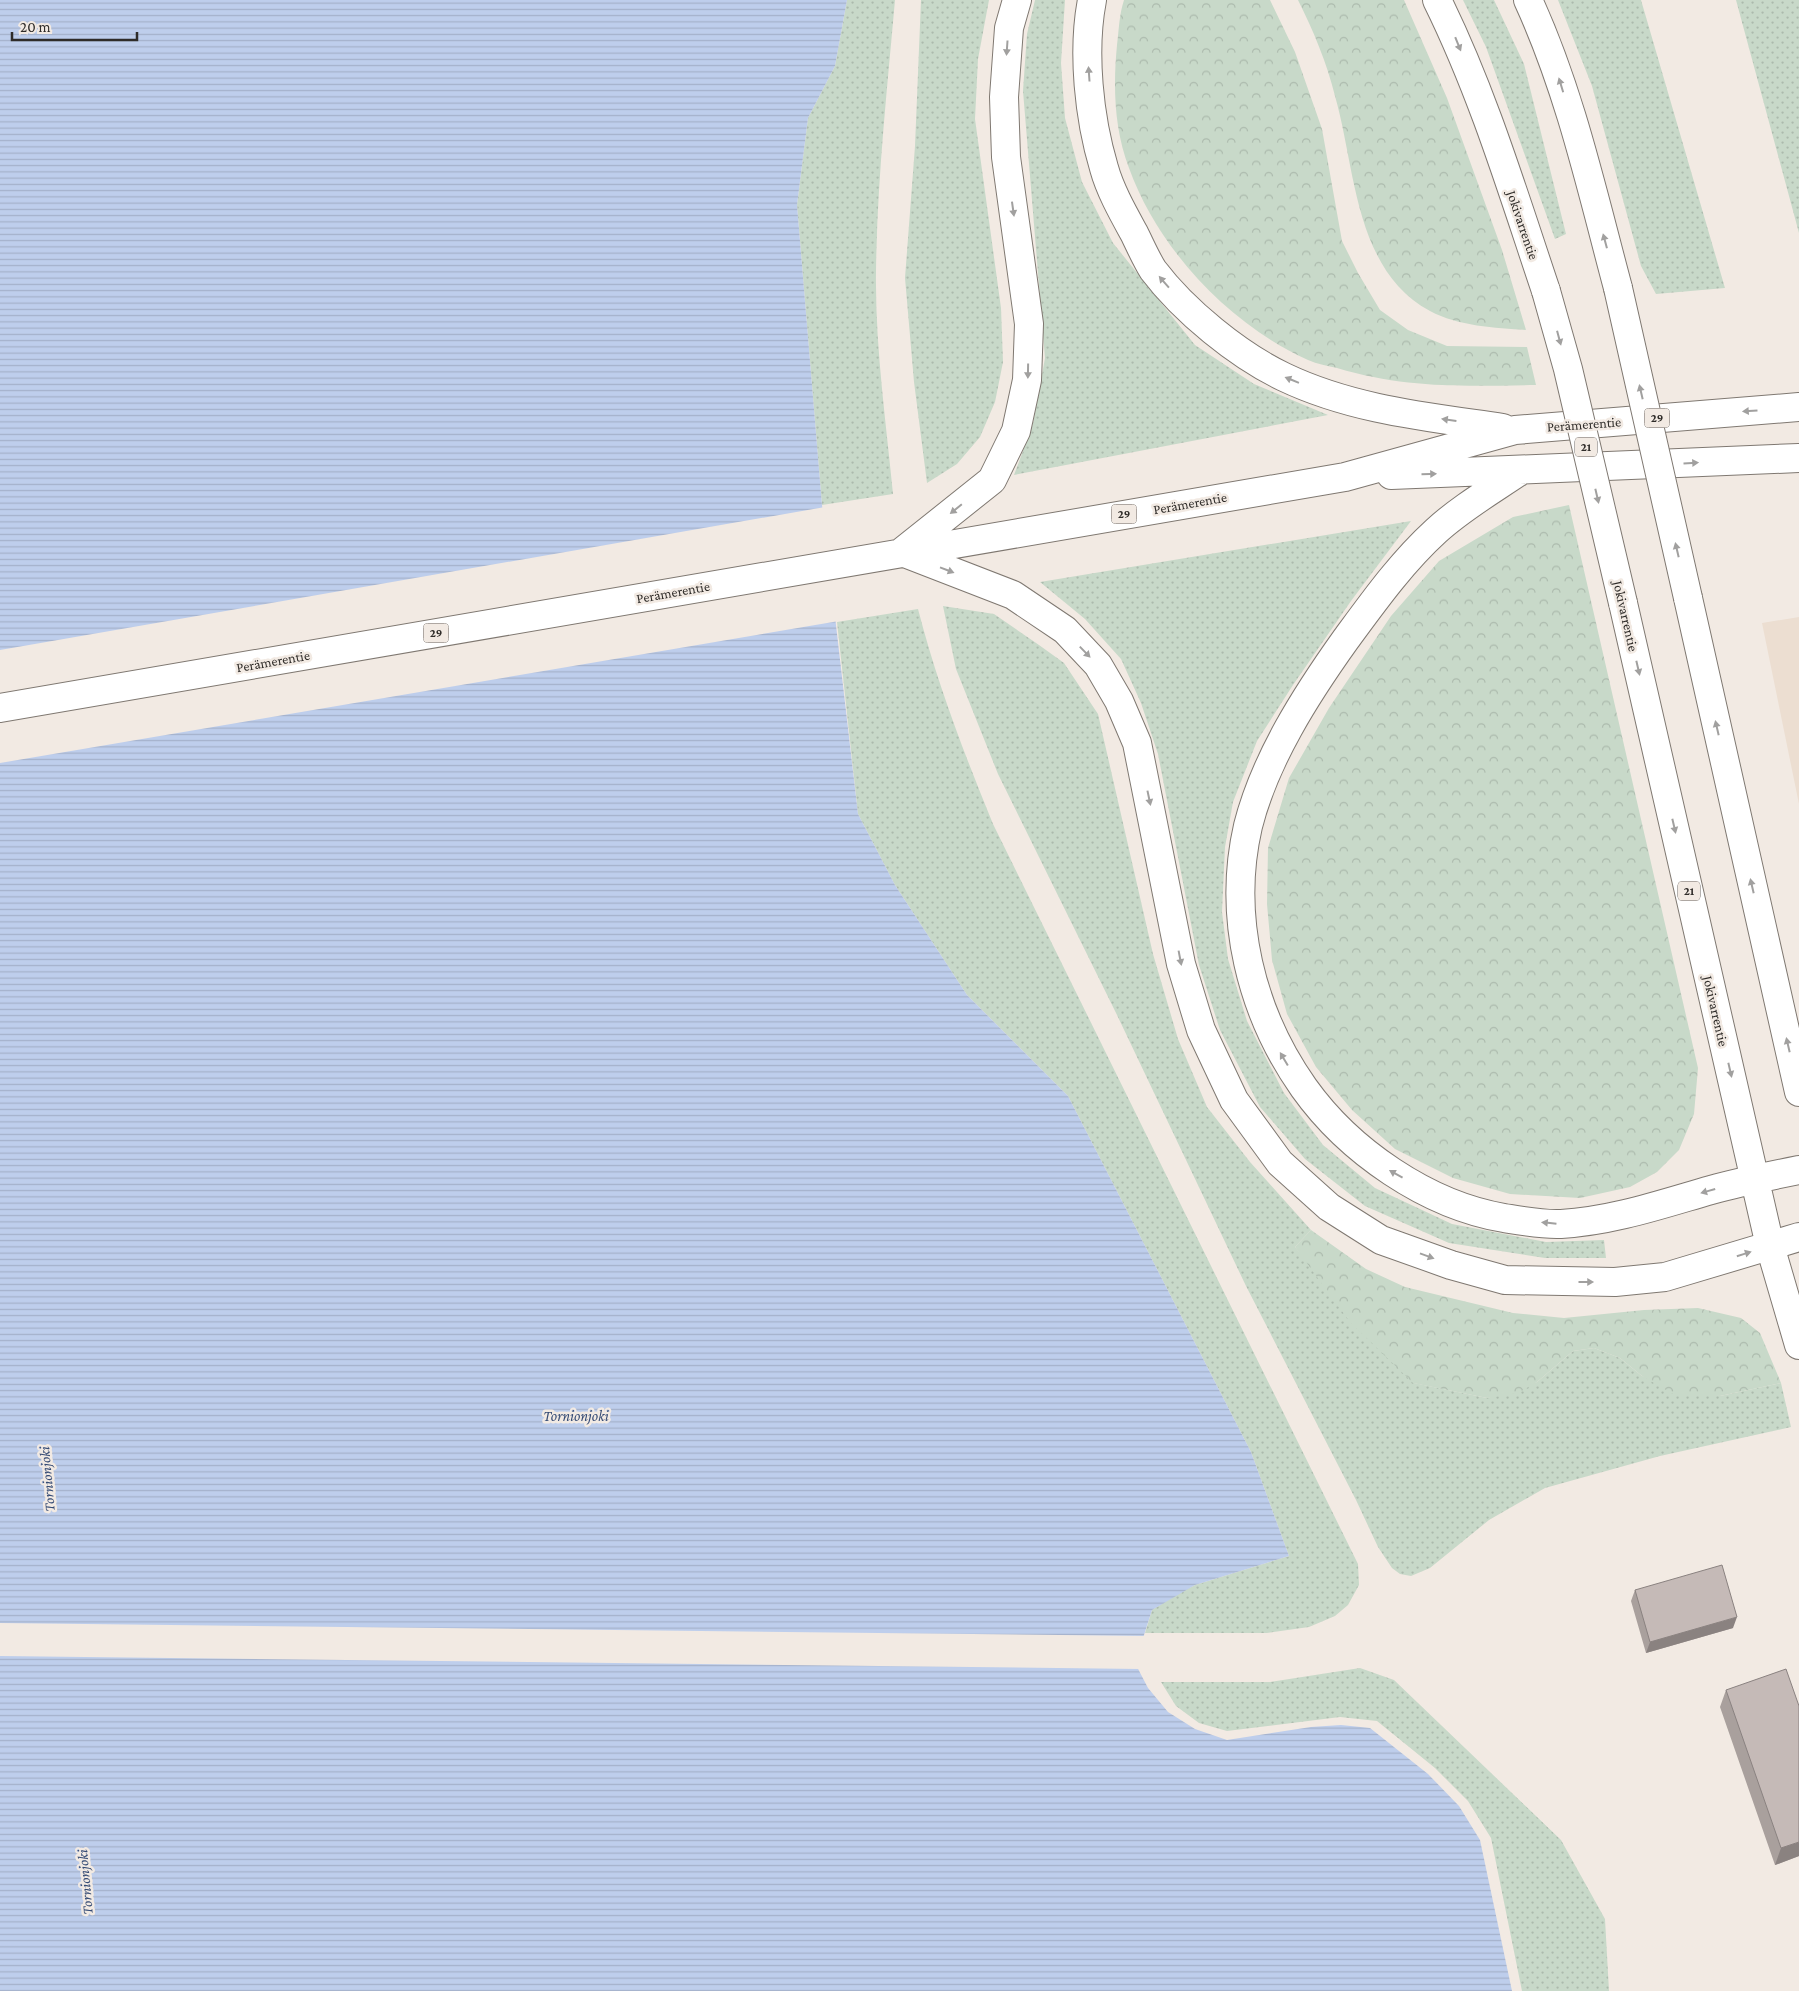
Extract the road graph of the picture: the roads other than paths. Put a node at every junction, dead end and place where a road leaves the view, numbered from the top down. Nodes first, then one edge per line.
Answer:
1 (1017, 0) edge
2 (1092, 0) edge
3 (1437, 0) edge
4 (1528, 0) edge
5 (1799, 407) edge
6 (1515, 430) junction
7 (1799, 458) edge
8 (1520, 471) junction
9 (1345, 477) junction
10 (902, 552) junction
11 (0, 708) edge
12 (1799, 1092) edge
13 (1799, 1170) edge
14 (1755, 1179) junction
15 (1799, 1237) edge
16 (1770, 1246) junction
17 (1799, 1346) edge

1 -> 10 main road
6 -> 2 main road
3 -> 14 main road, Jokivarrentie / 21, bridge
12 -> 4 main road, bridge
5 -> 6 main road, Perämerentie / 29
6 - 9 main road, Perämerentie / 29
8 -> 7 main road, Perämerentie / 29
9 -> 8 main road, Perämerentie / 29
14 -> 8 main road
9 - 10 main road, Perämerentie / 29
10 - 11 main road, Perämerentie / 29
10 -> 16 main road
13 - 14 main road
14 - 16 main road, Jokivarrentie / 21
15 - 16 main road
16 - 17 main road, Jokivarrentie

